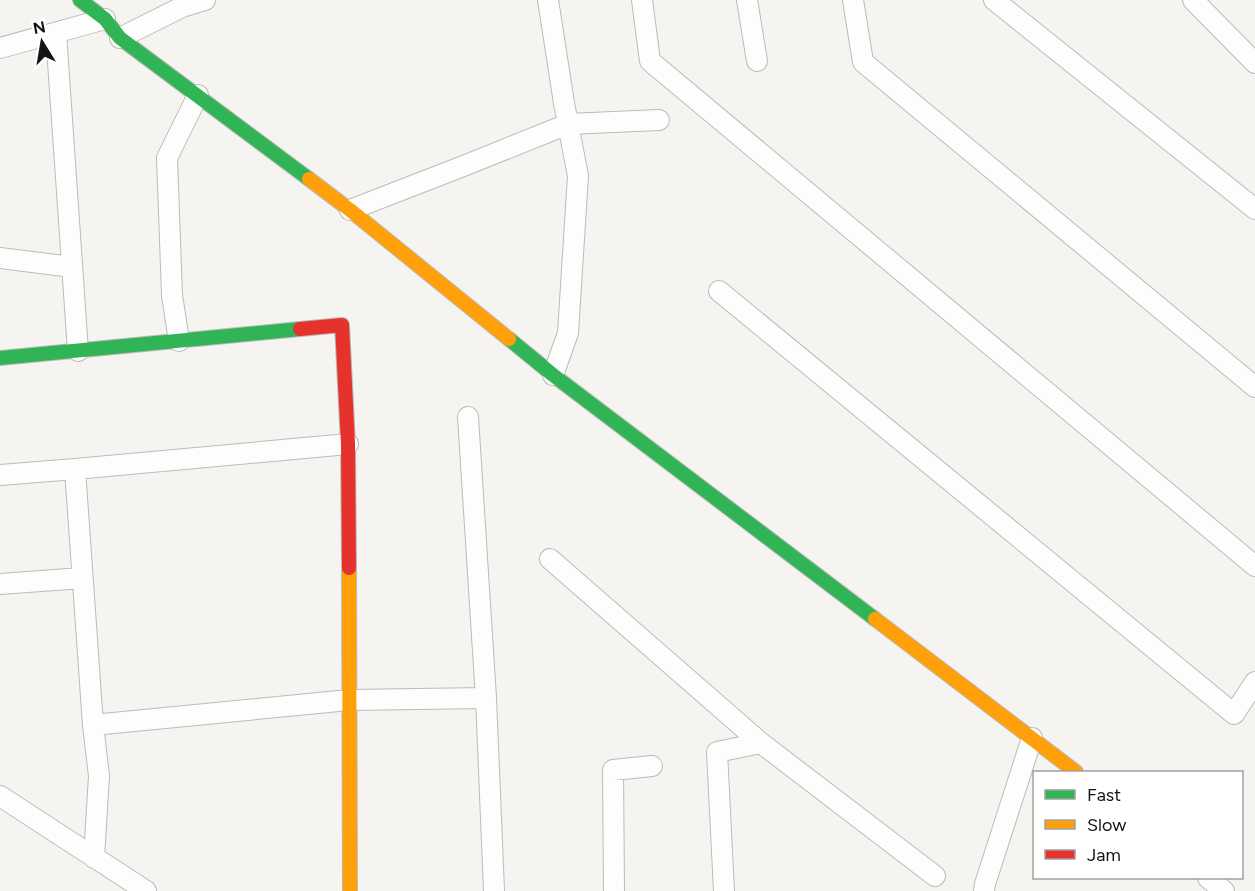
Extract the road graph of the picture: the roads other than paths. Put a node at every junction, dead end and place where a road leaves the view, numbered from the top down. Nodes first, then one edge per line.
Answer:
1 (80, 0) edge
2 (205, 0) edge
3 (548, 0) edge
4 (642, 0) edge
5 (747, 0) edge
6 (853, 0) edge
7 (994, 0) edge
8 (1193, 0) edge
9 (105, 19) junction
10 (56, 33) junction
11 (120, 38) junction
12 (0, 48) edge
13 (757, 61) dead end
14 (1255, 63) edge
15 (198, 95) junction
16 (658, 120) dead end
17 (568, 124) junction
18 (1255, 209) edge
19 (350, 210) junction
20 (0, 258) edge
21 (72, 267) junction
22 (719, 291) dead end
23 (179, 341) junction
24 (78, 351) junction
25 (0, 358) edge
26 (553, 375) junction
27 (1255, 387) edge
28 (468, 417) dead end
29 (348, 444) junction
30 (75, 470) junction
31 (0, 475) edge
32 (550, 559) dead end
33 (1255, 566) edge
34 (82, 578) junction
35 (0, 584) edge
36 (1255, 682) edge
37 (486, 698) junction
38 (349, 700) junction
39 (93, 725) junction
40 (1032, 738) junction
41 (761, 743) junction
42 (652, 766) dead end
43 (1075, 771) edge
44 (0, 796) edge
45 (94, 858) junction
46 (935, 876) dead end
47 (146, 891) edge
48 (350, 891) edge
49 (495, 891) edge
50 (614, 891) edge
51 (724, 891) edge
52 (984, 891) edge

1 - 9 street
2 - 11 street
3 - 17 street
4 - 33 street
5 - 13 street
6 - 27 street
7 - 18 street
8 - 14 street
9 - 10 street
9 - 11 street
10 - 12 street
10 - 21 street
11 - 15 street
15 - 19 street
15 - 23 street
16 - 17 street
17 - 19 street
17 - 26 street
19 - 26 street
20 - 21 street
21 - 24 street
22 - 36 street
23 - 24 street
23 - 29 street
24 - 25 street
26 - 40 street
28 - 37 street
29 - 30 street
29 - 38 street
30 - 31 street
30 - 34 street
32 - 41 street
34 - 35 street
34 - 39 street
37 - 38 street
37 - 49 street
38 - 39 street
38 - 48 street
39 - 45 street
40 - 43 street
40 - 52 street
41 - 46 street
41 - 51 street
42 - 50 street
44 - 45 street
45 - 47 street

